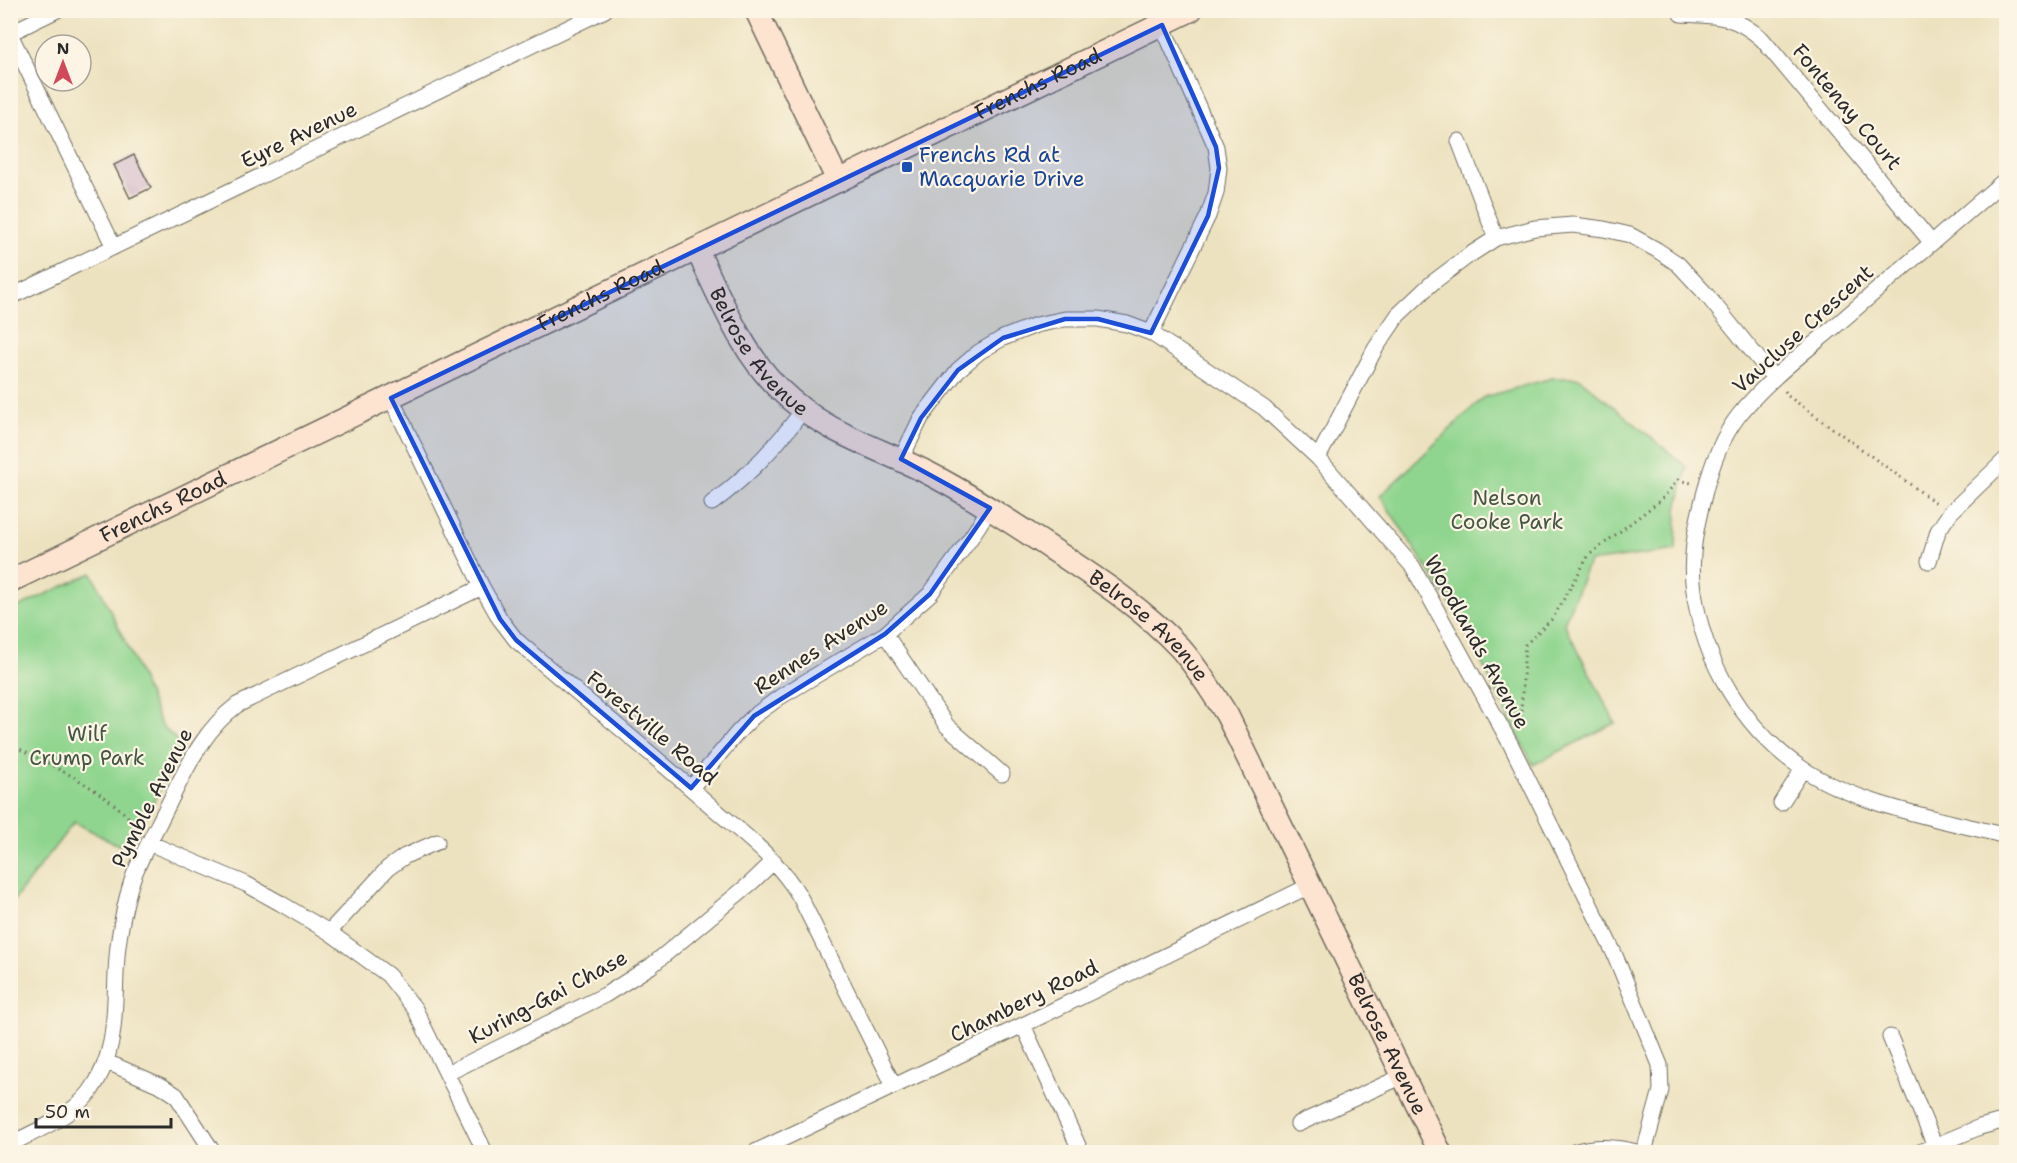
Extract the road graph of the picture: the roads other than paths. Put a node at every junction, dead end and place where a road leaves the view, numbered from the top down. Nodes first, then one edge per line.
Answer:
1 (57, 10) edge
2 (605, 10) edge
3 (756, 10) edge
4 (1191, 10) edge
5 (1681, 14) dead end
6 (1162, 25) junction
7 (10, 33) edge
8 (1459, 141) dead end
9 (2007, 179) edge
10 (838, 181) junction
11 (1496, 238) junction
12 (1932, 243) junction
13 (114, 248) junction
14 (697, 250) junction
15 (10, 297) edge
16 (1151, 333) junction
17 (1774, 378) junction
18 (391, 398) junction
19 (803, 410) junction
20 (1318, 458) junction
21 (901, 459) junction
22 (2007, 459) edge
23 (712, 503) dead end
24 (990, 508) junction
25 (1929, 561) dead end
26 (10, 581) edge
27 (482, 587) junction
28 (885, 634) junction
29 (1803, 770) junction
30 (1002, 774) dead end
31 (691, 788) junction
32 (1781, 803) dead end
33 (2007, 836) edge
34 (437, 842) dead end
35 (149, 843) junction
36 (774, 861) junction
37 (1311, 885) junction
38 (329, 932) junction
39 (1023, 1025) junction
40 (1890, 1037) dead end
41 (107, 1062) junction
42 (448, 1073) junction
43 (1403, 1076) junction
44 (894, 1086) junction
45 (2007, 1120) edge
46 (1298, 1124) dead end
47 (10, 1144) edge
48 (1935, 1146) junction
49 (213, 1152) edge
50 (485, 1152) edge
51 (755, 1152) edge
52 (1081, 1152) edge
53 (1440, 1152) edge
54 (1574, 1152) edge
55 (1637, 1152) edge
56 (1644, 1152) edge
57 (1920, 1152) edge

1 - 7 street
2 - 13 street, Eyre Avenue
3 - 10 street
4 - 6 street, Frenchs Road
5 - 12 street, Fontenay Court
6 - 10 street, Frenchs Road
6 - 16 street
7 - 13 street
8 - 11 street
9 - 12 street, Vaucluse Crescent
10 - 14 street, Frenchs Road
11 - 17 street
11 - 20 street
12 - 17 street, Vaucluse Crescent
13 - 15 street, Eyre Avenue
14 - 18 street, Frenchs Road
14 - 19 street, Belrose Avenue
16 - 20 street, Woodlands Avenue
16 - 21 street, Woodlands Avenue
17 - 29 street, Vaucluse Crescent
18 - 26 street, Frenchs Road
18 - 27 street, Forestville Road
19 - 21 street, Belrose Avenue
19 - 23 street
20 - 56 street, Woodlands Avenue
21 - 24 street, Belrose Avenue
22 - 25 street
24 - 28 street, Rennes Avenue
24 - 37 street, Belrose Avenue
27 - 31 street, Forestville Road
27 - 35 street, Pymble Avenue
28 - 30 street
28 - 31 street, Rennes Avenue
29 - 32 street
29 - 33 street, Vaucluse Crescent
31 - 36 street, Forestville Road
34 - 38 street
35 - 38 street
35 - 41 street, Pymble Avenue
36 - 42 street, Kuring-Gai Chase
36 - 44 street, Forestville Road
37 - 39 street, Chambery Road
37 - 43 street, Belrose Avenue
38 - 42 street
39 - 44 street, Chambery Road
39 - 52 street
40 - 48 street
41 - 47 street, Pymble Avenue
41 - 49 street
42 - 50 street
43 - 46 street
43 - 53 street, Belrose Avenue
44 - 51 street, Chambery Road
45 - 48 street
48 - 57 street
54 - 55 street

